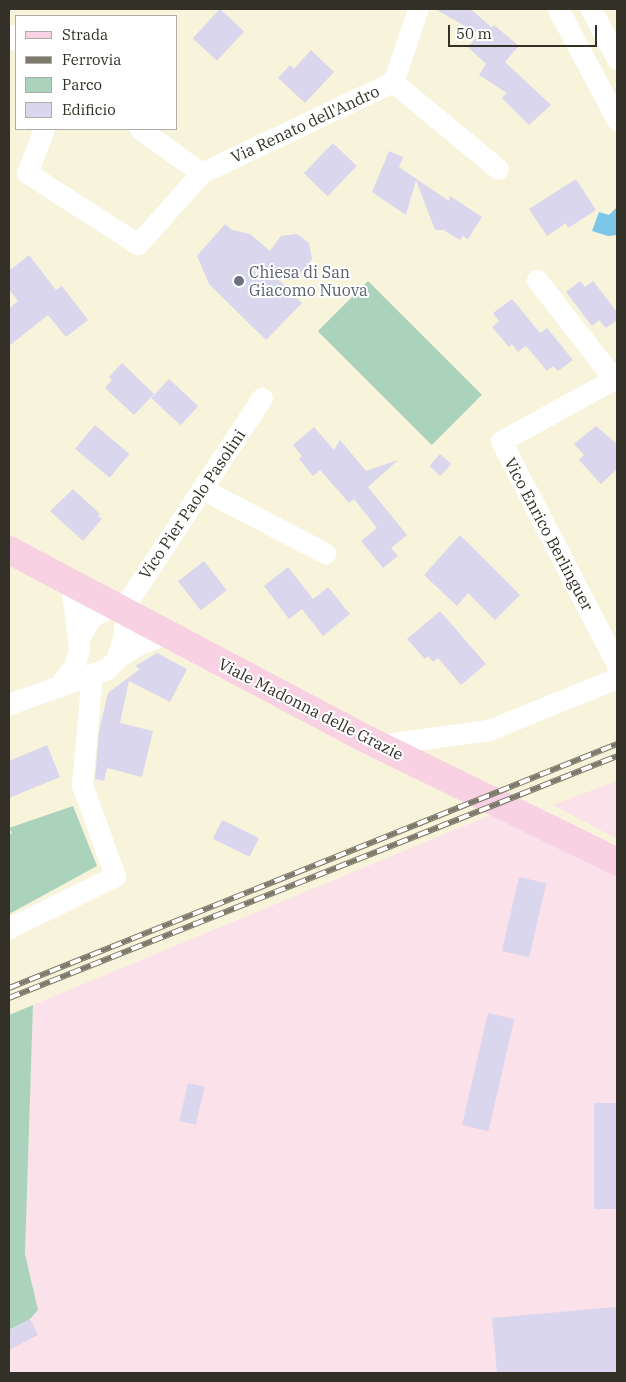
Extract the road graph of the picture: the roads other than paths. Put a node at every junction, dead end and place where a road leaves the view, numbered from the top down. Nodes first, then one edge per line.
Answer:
1 (418, 9) edge
2 (558, 9) edge
3 (591, 9) edge
4 (617, 59) edge
5 (393, 82) junction
6 (617, 120) edge
7 (44, 130) edge
8 (141, 130) edge
9 (498, 169) dead end
10 (201, 173) junction
11 (537, 280) dead end
12 (262, 398) dead end
13 (202, 489) junction
14 (9, 550) edge
15 (325, 553) dead end
16 (71, 582) junction
17 (119, 608) junction
18 (168, 634) junction
19 (79, 639) junction
20 (116, 659) junction
21 (617, 665) edge
22 (92, 673) junction
23 (617, 678) edge
24 (60, 684) junction
25 (9, 704) edge
26 (378, 745) junction
27 (617, 862) edge
28 (9, 928) edge

1 - 5 street
2 - 6 street
3 - 4 street
5 - 9 street, Via Renato dell'Andro
5 - 10 street, Via Renato dell'Andro
7 - 10 street
8 - 10 street
11 - 21 street, Vico Enrico Berlinguer
12 - 13 street, Vico Pier Paolo Pasolini
13 - 15 street
13 - 17 street, Vico Pier Paolo Pasolini
14 - 16 street, Viale Madonna delle Grazie
16 - 17 street, Viale Madonna delle Grazie
16 - 19 street
17 - 18 street, Viale Madonna delle Grazie
17 - 19 street
17 - 20 street
18 - 20 street
18 - 26 street, Viale Madonna delle Grazie
19 - 24 street
20 - 22 street
22 - 24 street
22 - 28 street
23 - 26 street
24 - 25 street
26 - 27 street, Viale Madonna delle Grazie

